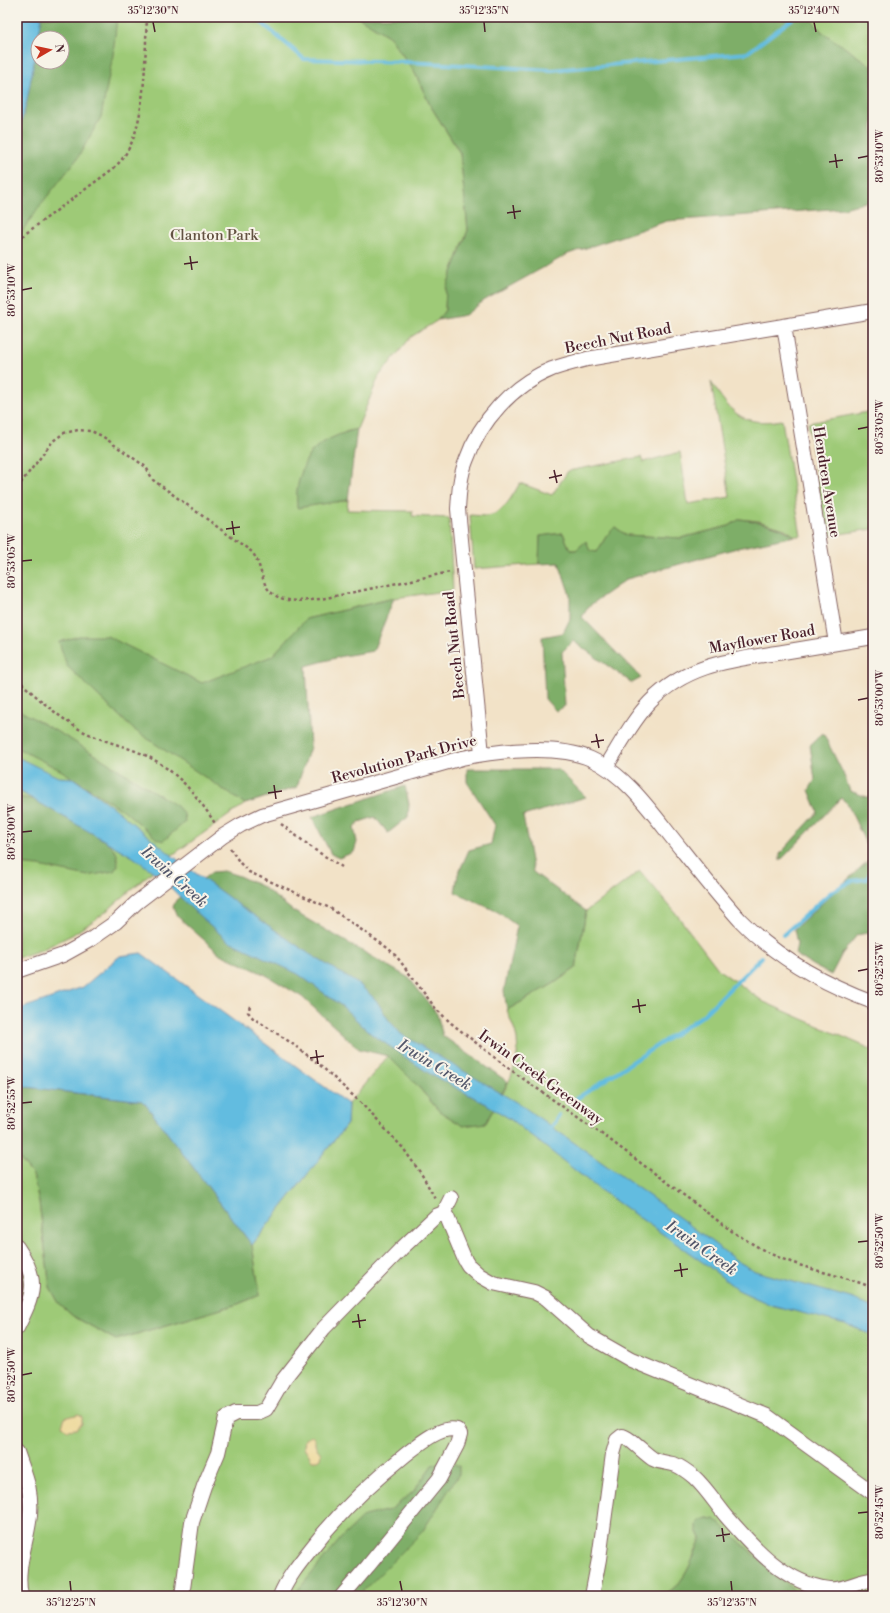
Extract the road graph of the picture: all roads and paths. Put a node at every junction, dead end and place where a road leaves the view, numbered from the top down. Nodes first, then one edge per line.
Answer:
1 (146, 17) edge
2 (17, 240) edge
3 (873, 311) edge
4 (784, 326) junction
5 (17, 488) edge
6 (455, 571) dead end
7 (873, 637) edge
8 (836, 643) junction
9 (17, 680) edge
10 (482, 754) junction
11 (606, 767) junction
12 (281, 824) dead end
13 (218, 828) dead end
14 (228, 843) dead end
15 (342, 867) dead end
16 (17, 971) edge
17 (873, 1002) edge
18 (250, 1006) dead end
19 (451, 1198) dead end
20 (443, 1214) junction
21 (17, 1247) edge
22 (873, 1288) edge
23 (17, 1328) edge
24 (17, 1452) edge
25 (873, 1493) edge
26 (873, 1580) edge
27 (21, 1596) edge
28 (182, 1596) edge
29 (280, 1596) edge
30 (342, 1596) edge
31 (592, 1596) edge

1 - 2 path
3 - 4 street, Beech Nut Road
4 - 8 street, Hendren Avenue
4 - 10 street, Beech Nut Road
5 - 6 path
7 - 8 street, Mayflower Road
8 - 11 street, Mayflower Road
9 - 13 path
10 - 11 street, Revolution Park Drive
10 - 16 street, Revolution Park Drive
11 - 17 street, Revolution Park Drive
12 - 15 path
14 - 22 path, Irwin Creek Greenway
18 - 20 path
19 - 20 street
20 - 25 street
20 - 28 street
21 - 23 street
24 - 27 street
26 - 31 street
29 - 30 street

